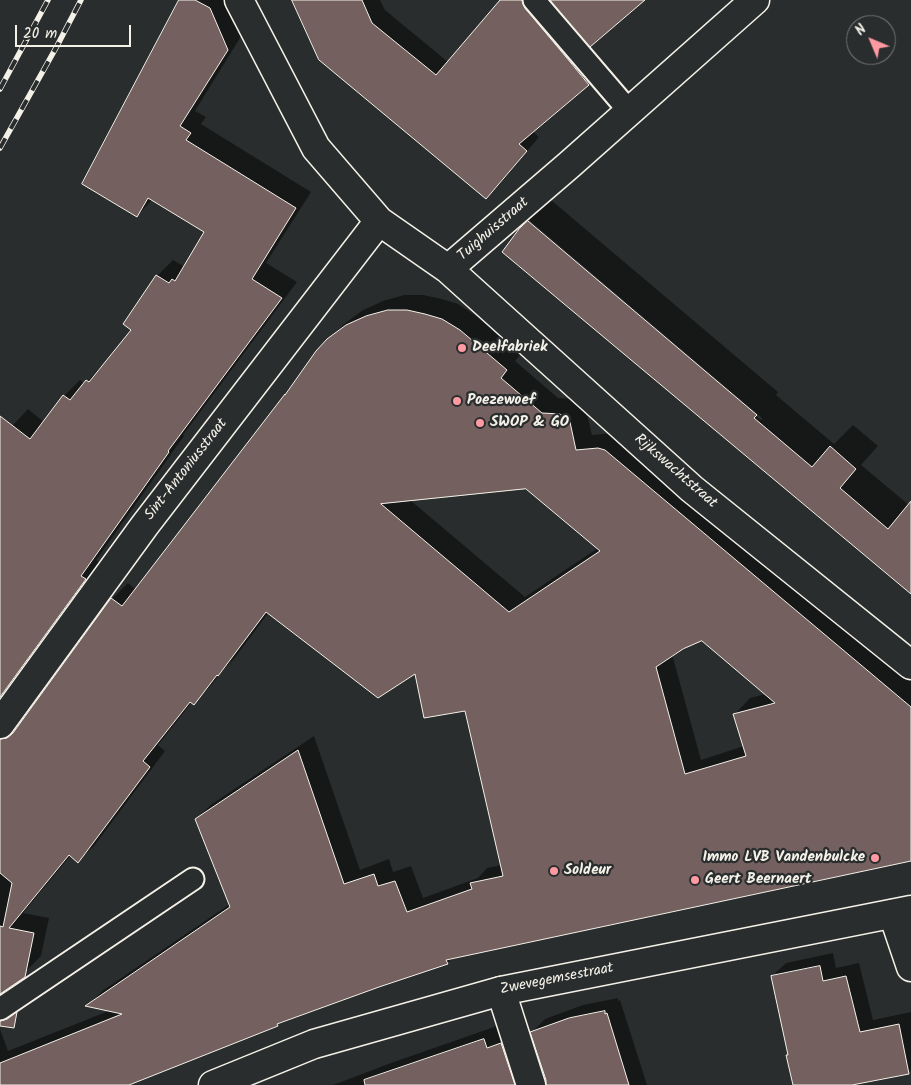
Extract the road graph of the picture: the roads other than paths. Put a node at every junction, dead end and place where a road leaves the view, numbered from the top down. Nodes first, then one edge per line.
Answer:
1 (239, 0) edge
2 (534, 0) edge
3 (756, 0) edge
4 (630, 112) junction
5 (380, 221) junction
6 (448, 269) junction
7 (911, 665) edge
8 (0, 724) edge
9 (193, 879) dead end
10 (902, 912) edge
11 (911, 967) edge
12 (501, 991) junction
13 (0, 1009) edge
14 (213, 1085) edge
15 (531, 1085) edge

1 - 5 street, Tuighuisstraat
2 - 4 lane
3 - 4 street, Tuighuisstraat
4 - 6 street, Tuighuisstraat
5 - 6 street, Tuighuisstraat
5 - 8 street, Sint-Antoniusstraat
6 - 7 street, Rijkswachtstraat
9 - 13 lane
10 - 11 street
10 - 12 street, Zwevegemsestraat
12 - 14 street, Zwevegemsestraat
12 - 15 street

